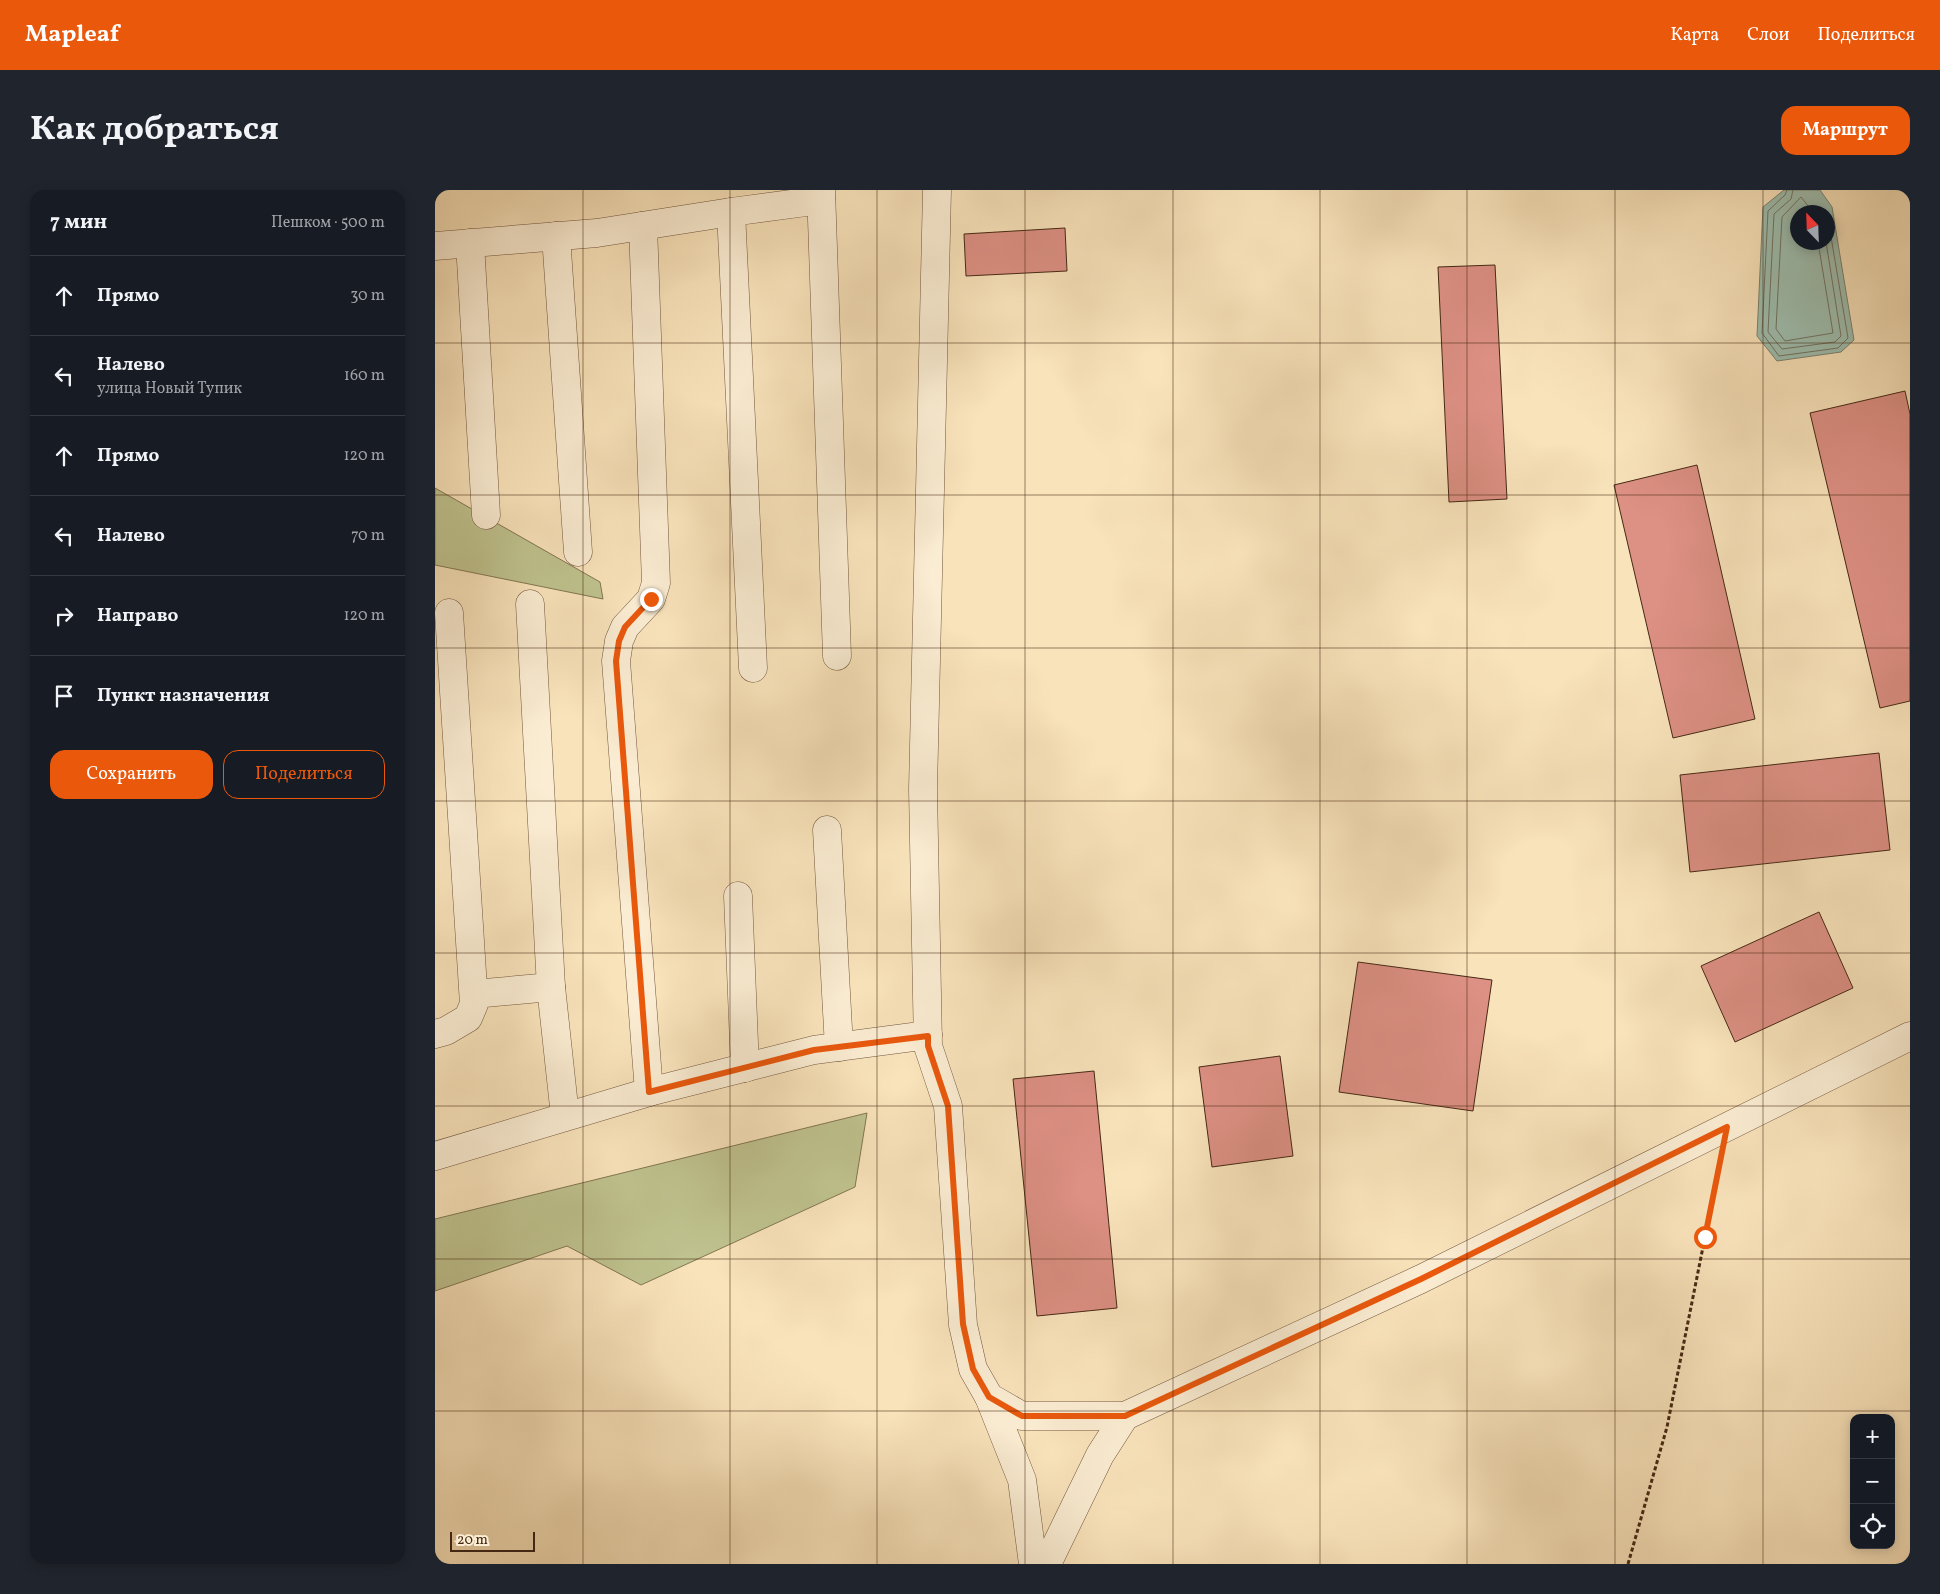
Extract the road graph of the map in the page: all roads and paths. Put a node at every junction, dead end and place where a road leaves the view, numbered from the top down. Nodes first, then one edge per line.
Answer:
1 (937, 190) edge
2 (821, 195) edge
3 (731, 212) junction
4 (643, 226) junction
5 (556, 236) junction
6 (470, 243) junction
7 (435, 246) edge
8 (485, 515) dead end
9 (578, 552) dead end
10 (530, 604) dead end
11 (449, 614) dead end
12 (837, 656) dead end
13 (753, 668) dead end
14 (827, 830) dead end
15 (738, 896) dead end
16 (551, 987) junction
17 (474, 994) junction
18 (435, 1034) edge
19 (928, 1036) junction
20 (1910, 1036) edge
21 (839, 1047) junction
22 (745, 1068) junction
23 (649, 1092) junction
24 (565, 1116) junction
25 (1727, 1127) junction
26 (435, 1156) edge
27 (989, 1397) junction
28 (1125, 1416) junction
29 (1033, 1564) edge
30 (1047, 1564) edge
31 (1628, 1564) edge

1 - 19 street
2 - 3 street
2 - 12 street
3 - 4 street
3 - 13 street
4 - 5 street
4 - 23 street
5 - 6 street
5 - 9 street
6 - 7 street
6 - 8 street
10 - 16 street
11 - 17 street
14 - 21 street
15 - 22 street
16 - 17 street
16 - 24 street
17 - 18 street
19 - 21 street
19 - 27 street
20 - 25 street
21 - 22 street
22 - 23 street
23 - 24 street
24 - 26 street
25 - 28 street
25 - 31 path
27 - 28 street
27 - 29 street
28 - 30 street

